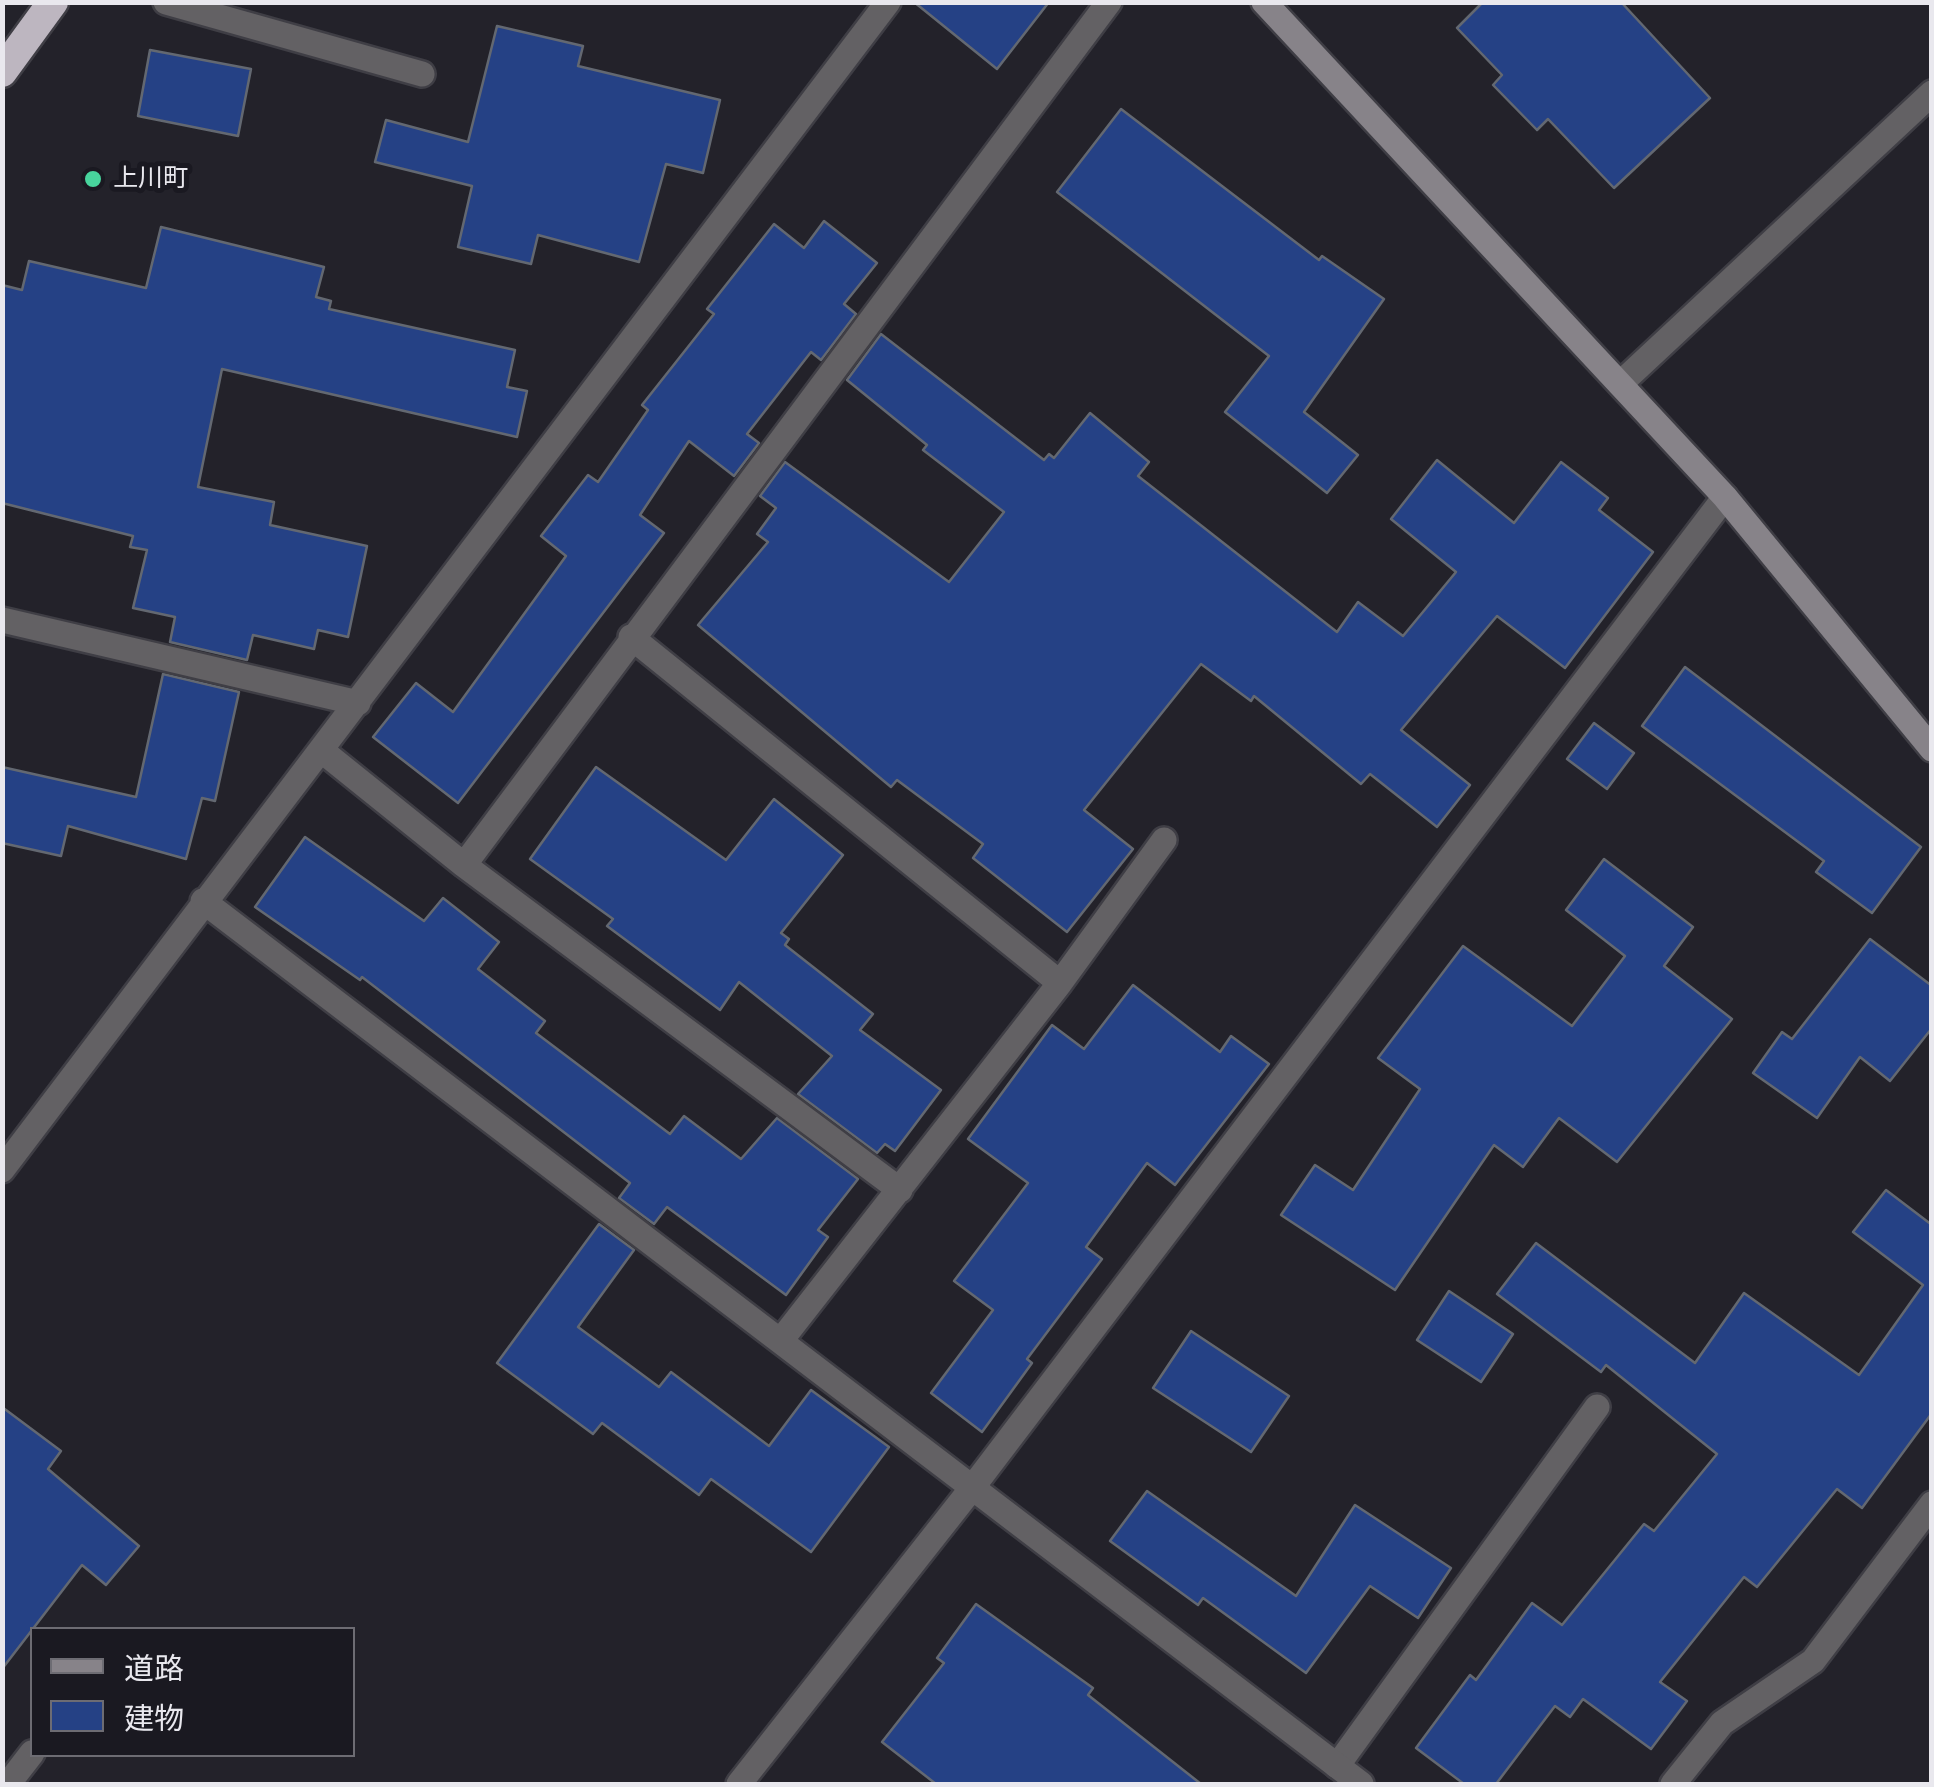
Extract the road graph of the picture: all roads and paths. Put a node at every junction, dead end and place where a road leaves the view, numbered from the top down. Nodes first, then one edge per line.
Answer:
1 (53, 2) edge
2 (166, 2) edge
3 (888, 2) edge
4 (1109, 2) edge
5 (1264, 2) edge
6 (2, 72) edge
7 (422, 74) dead end
8 (1932, 93) edge
9 (1620, 384) junction
10 (1724, 497) junction
11 (2, 620) edge
12 (632, 637) junction
13 (358, 703) junction
14 (1932, 749) edge
15 (321, 750) junction
16 (1164, 840) dead end
17 (464, 864) junction
18 (203, 901) junction
19 (1060, 983) junction
20 (2, 1170) edge
21 (900, 1190) junction
22 (782, 1339) junction
23 (1597, 1407) dead end
24 (972, 1488) junction
25 (1932, 1504) edge
26 (30, 1756) edge
27 (1337, 1766) junction
28 (8, 1784) edge
29 (740, 1784) edge
30 (1361, 1784) edge
31 (1673, 1784) edge

1 - 6 highway
2 - 7 street
3 - 13 street
4 - 12 street
5 - 9 street
8 - 9 street
9 - 10 street
10 - 14 street
10 - 24 street
11 - 13 street
12 - 17 street
12 - 19 street
13 - 15 street
15 - 17 street
15 - 18 street
16 - 19 street
17 - 21 street
18 - 20 street
18 - 22 street
19 - 21 street
21 - 22 street
22 - 24 street
23 - 27 street
24 - 27 street
24 - 29 street
25 - 31 street
26 - 28 street
27 - 30 street

